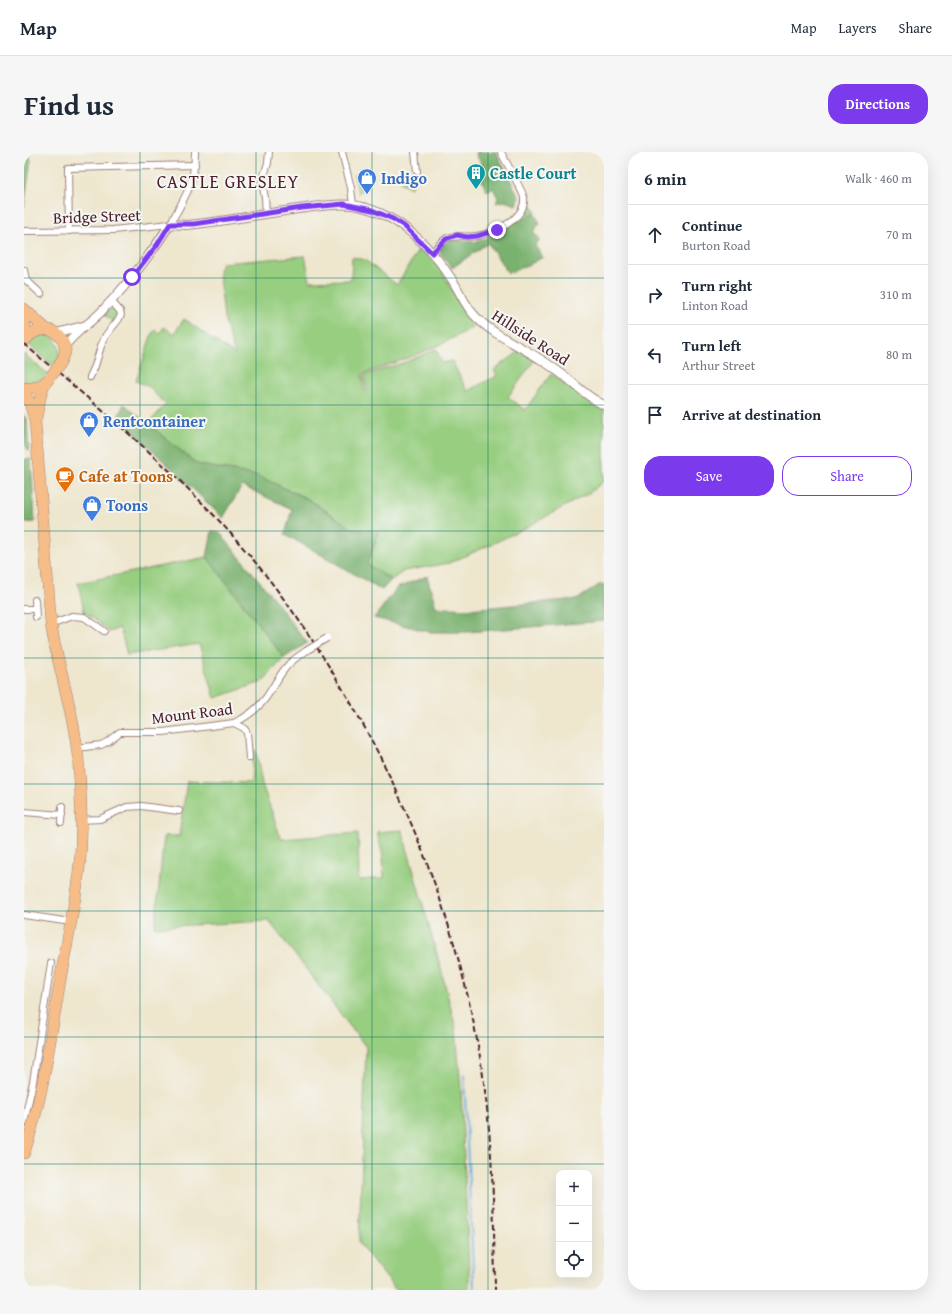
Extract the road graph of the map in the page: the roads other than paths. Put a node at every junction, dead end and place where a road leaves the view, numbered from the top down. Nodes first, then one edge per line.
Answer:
1 (195, 152) edge
2 (269, 152) edge
3 (342, 152) edge
4 (415, 152) edge
5 (501, 152) edge
6 (195, 165) junction
7 (418, 171) dead end
8 (353, 205) junction
9 (266, 213) junction
10 (170, 224) junction
11 (24, 231) edge
12 (69, 231) junction
13 (432, 253) junction
14 (24, 270) edge
15 (41, 294) dead end
16 (111, 301) junction
17 (24, 309) edge
18 (24, 317) edge
19 (85, 325) junction
20 (51, 331) junction
21 (25, 340) edge
22 (65, 346) junction
23 (90, 377) dead end
24 (48, 379) junction
25 (24, 388) edge
26 (24, 392) edge
27 (604, 405) edge
28 (35, 421) junction
29 (34, 600) dead end
30 (24, 609) edge
31 (35, 609) junction
32 (36, 617) dead end
33 (51, 624) junction
34 (104, 631) dead end
35 (327, 638) dead end
36 (234, 723) junction
37 (77, 748) junction
38 (249, 758) dead end
39 (62, 807) dead end
40 (179, 811) dead end
41 (24, 812) edge
42 (62, 815) junction
43 (81, 820) junction
44 (61, 823) dead end
45 (24, 915) edge
46 (71, 922) junction
47 (51, 963) dead end
48 (44, 1050) junction
49 (24, 1122) edge
50 (24, 1152) edge

1 - 6 street
2 - 9 street
3 - 8 street
4 - 7 street
5 - 13 street
6 - 10 street
6 - 12 street
8 - 9 street, Hillside Road
8 - 13 street, Hillside Road
9 - 10 street, Hillside Road
10 - 12 street, Bridge Street
10 - 16 street
11 - 12 street, Bridge Street
13 - 27 street, Hillside Road
14 - 15 street
16 - 19 street
16 - 23 street
17 - 20 highway
18 - 21 highway
19 - 20 street
19 - 22 street
20 - 21 highway
20 - 22 highway
22 - 24 highway, bridge
24 - 25 highway
24 - 28 highway
26 - 28 highway
28 - 33 highway
29 - 31 street
30 - 31 street
31 - 32 street
33 - 34 street
33 - 37 highway
35 - 36 street, Mount Road, bridge
36 - 37 street, Mount Road
36 - 38 street
37 - 43 highway
39 - 42 street
40 - 43 street
41 - 42 street
42 - 44 street
43 - 46 highway
45 - 46 street
46 - 48 highway
47 - 48 street
48 - 49 street
48 - 50 highway

